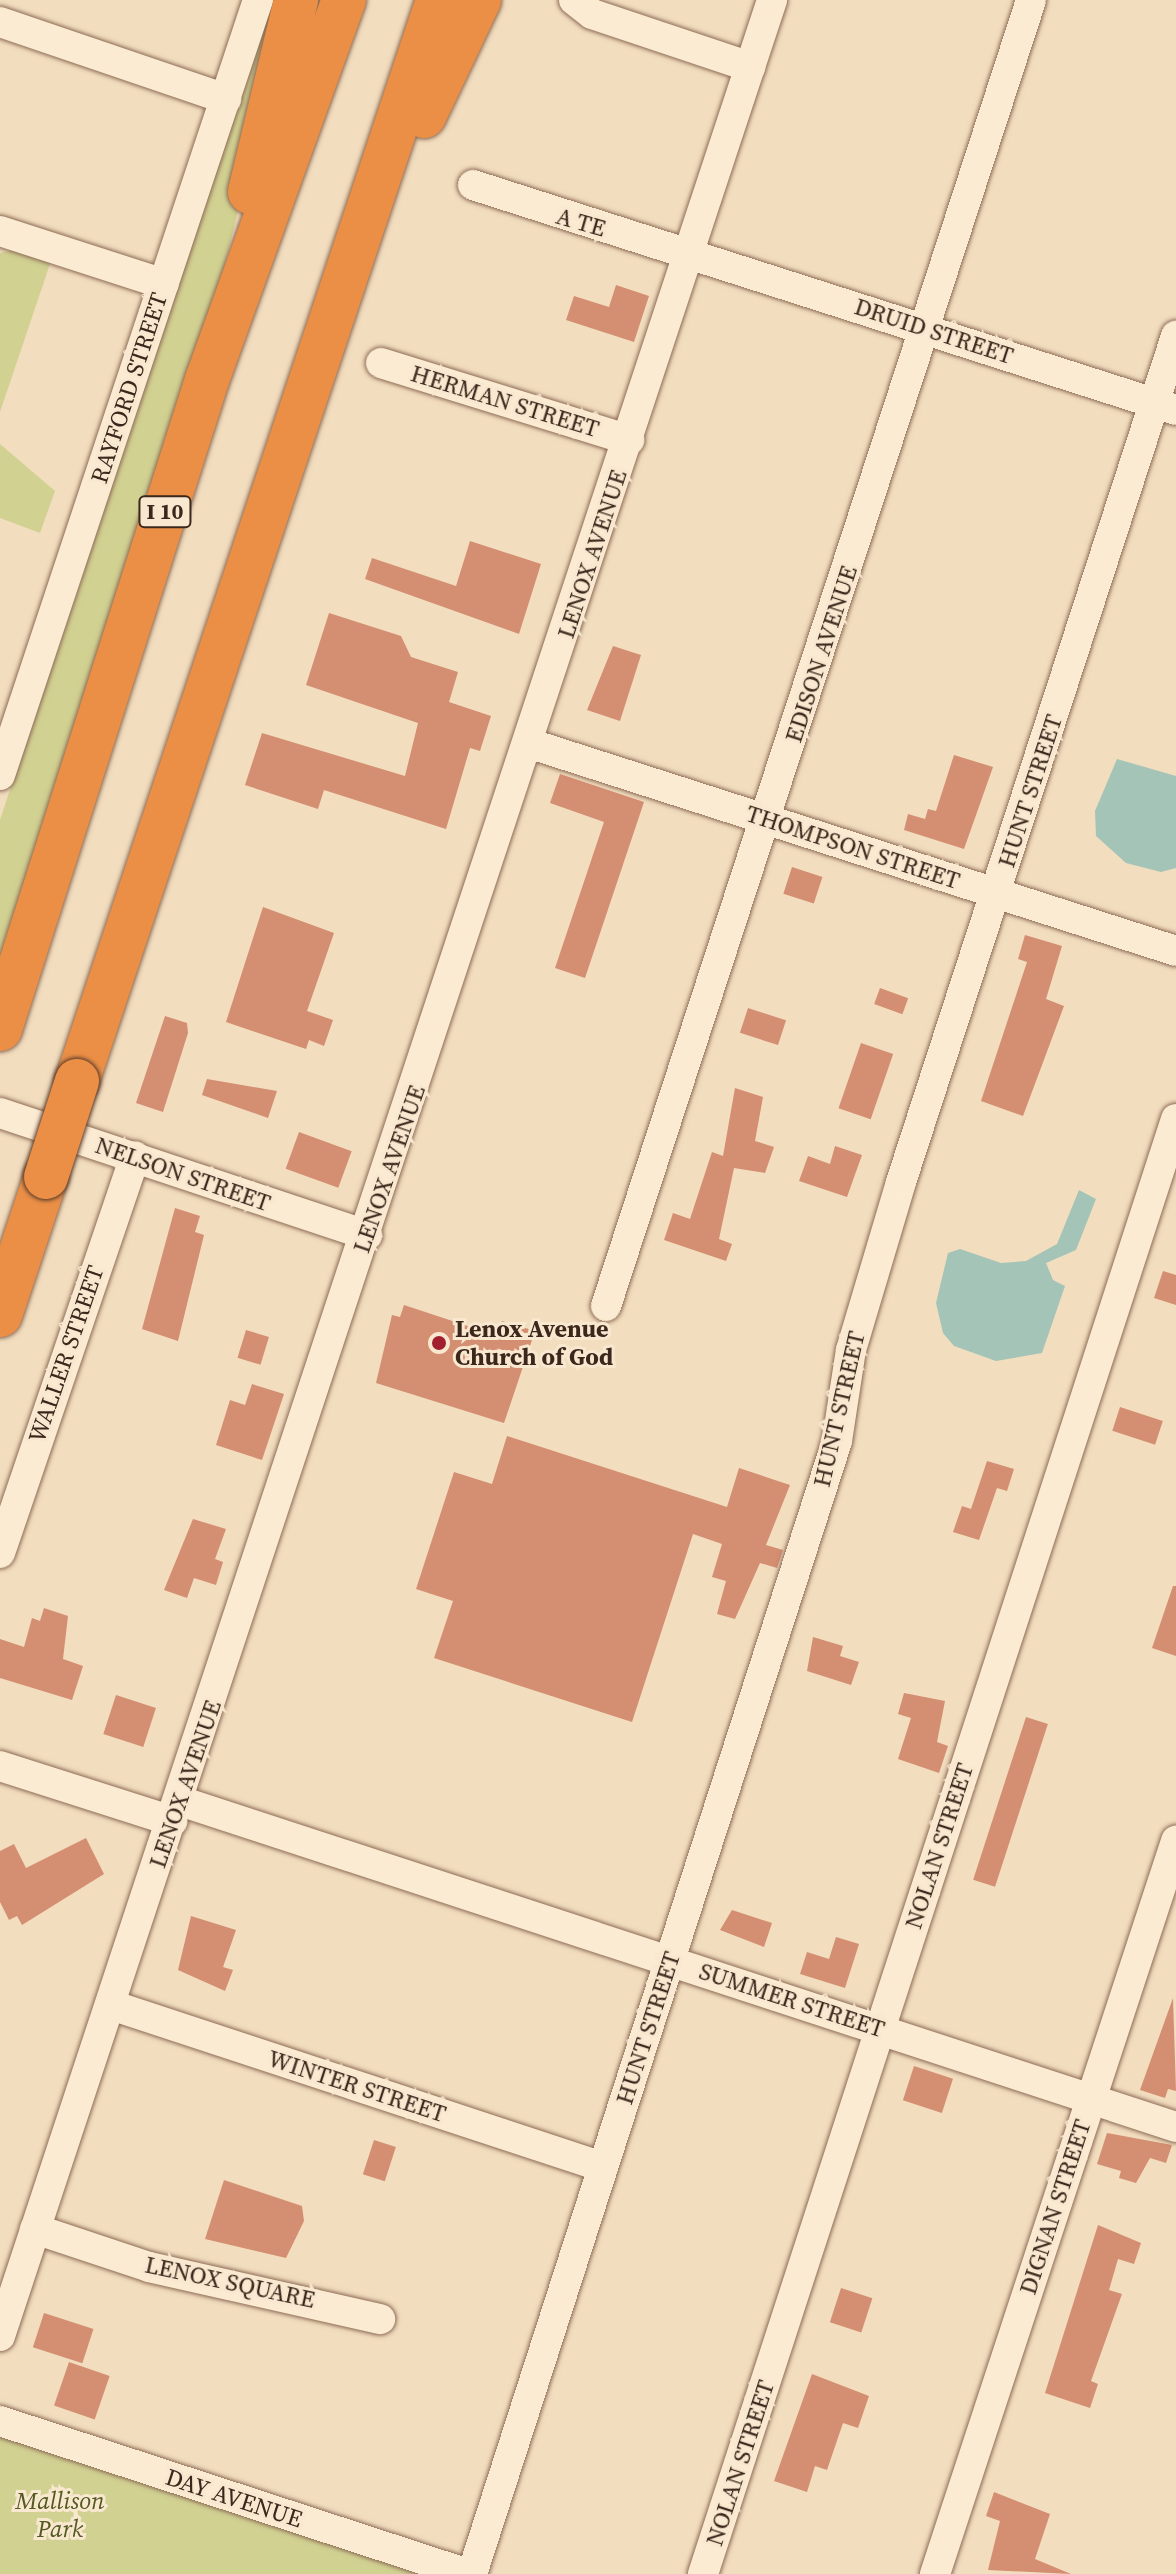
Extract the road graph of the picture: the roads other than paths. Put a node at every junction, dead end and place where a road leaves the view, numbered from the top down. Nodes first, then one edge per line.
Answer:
1 (258, 0) edge
2 (296, 0) edge
3 (344, 0) edge
4 (438, 0) edge
5 (479, 0) edge
6 (574, 0) edge
7 (772, 0) edge
8 (1031, 0) edge
9 (0, 22) edge
10 (750, 67) junction
11 (226, 99) junction
12 (473, 185) dead end
13 (0, 231) edge
14 (691, 253) junction
15 (164, 284) junction
16 (924, 329) junction
17 (1176, 336) edge
18 (381, 363) dead end
19 (207, 380) junction
20 (1165, 407) edge
21 (629, 440) junction
22 (278, 478) junction
23 (531, 744) junction
24 (0, 775) edge
25 (768, 819) junction
26 (998, 894) junction
27 (1176, 951) edge
28 (0, 1029) edge
29 (0, 1113) edge
30 (1176, 1119) edge
31 (135, 1156) junction
32 (367, 1235) junction
33 (606, 1306) dead end
34 (0, 1315) edge
35 (0, 1553) edge
36 (0, 1766) edge
37 (176, 1811) junction
38 (1176, 1841) edge
39 (671, 1961) junction
40 (111, 2005) junction
41 (880, 2029) junction
42 (1090, 2099) junction
43 (1176, 2127) edge
44 (603, 2167) junction
45 (35, 2229) junction
46 (380, 2319) dead end
47 (0, 2336) edge
48 (0, 2421) edge
49 (470, 2574) edge
50 (703, 2574) edge
51 (935, 2574) edge

1 - 11 street, RAYFORD STREET
2 - 19 highway
3 - 19 highway, I 10
4 - 22 highway
5 - 22 highway
6 - 10 street
7 - 10 street, LENOX AVENUE
8 - 16 street, EDISON AVENUE
9 - 11 street
10 - 14 street, LENOX AVENUE
11 - 15 street, RAYFORD STREET
12 - 14 street, A TE
13 - 15 street
14 - 16 street, DRUID STREET
14 - 21 street, LENOX AVENUE
15 - 24 street, RAYFORD STREET
16 - 20 street, DRUID STREET
16 - 25 street, EDISON AVENUE
17 - 20 street, HUNT STREET
18 - 21 street, HERMAN STREET
19 - 28 highway, I 10
20 - 26 street, HUNT STREET
21 - 23 street, LENOX AVENUE
22 - 34 highway, bridge
23 - 25 street, THOMPSON STREET
23 - 32 street, LENOX AVENUE
25 - 26 street, THOMPSON STREET
25 - 33 street, EDISON AVENUE
26 - 27 street, THOMPSON STREET
26 - 39 street, HUNT STREET
29 - 31 street, NELSON STREET
30 - 41 street, NOLAN STREET
31 - 32 street, NELSON STREET
31 - 35 street, WALLER STREET
32 - 37 street, LENOX AVENUE
36 - 37 street, SUMMER STREET
37 - 39 street, SUMMER STREET
37 - 40 street, LENOX AVENUE
38 - 42 street, DIGNAN STREET
39 - 41 street, SUMMER STREET
39 - 44 street, HUNT STREET
40 - 44 street, WINTER STREET
40 - 45 street, LENOX AVENUE
41 - 42 street, SUMMER STREET
41 - 50 street, NOLAN STREET
42 - 43 street, SUMMER STREET
42 - 51 street, DIGNAN STREET
44 - 49 street, HUNT STREET
45 - 46 street, LENOX SQUARE
45 - 47 street, LENOX AVENUE
48 - 49 street, DAY AVENUE

